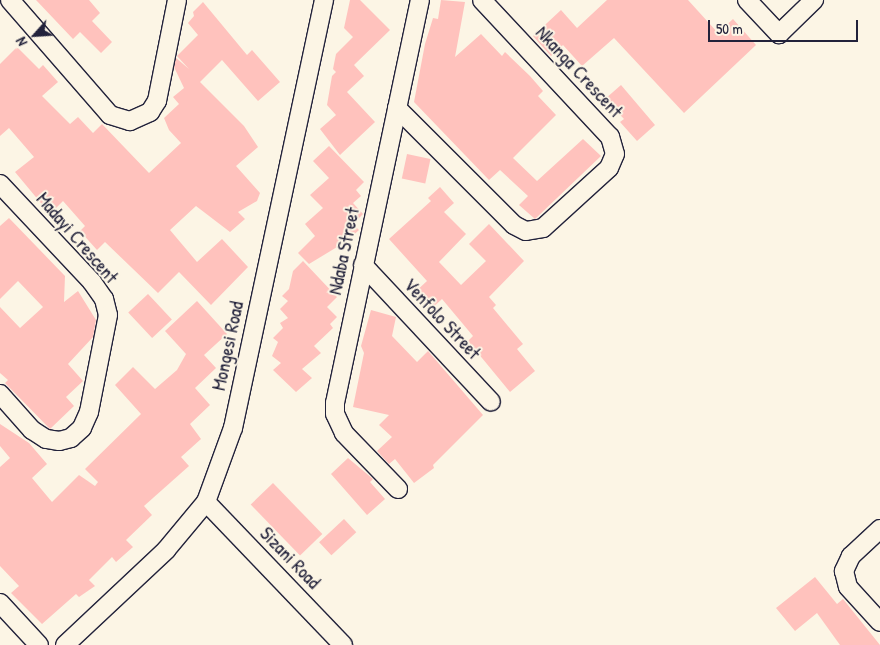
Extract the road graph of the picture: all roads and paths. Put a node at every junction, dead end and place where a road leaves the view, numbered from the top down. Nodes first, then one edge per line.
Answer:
1 (10, 0) edge
2 (177, 0) edge
3 (324, 0) edge
4 (420, 0) edge
5 (482, 0) edge
6 (747, 0) edge
7 (814, 0) edge
8 (396, 108) junction
9 (0, 184) edge
10 (363, 265) junction
11 (0, 394) edge
12 (491, 402) dead end
13 (398, 489) dead end
14 (206, 502) junction
15 (880, 530) edge
16 (0, 603) edge
17 (880, 622) edge
18 (39, 645) edge
19 (65, 645) edge
20 (342, 645) edge

1 - 2 street
3 - 14 street, Mongesi Road
4 - 8 street, Ndaba Street
5 - 8 street, Nkanga Crescent
6 - 7 street
8 - 10 street, Ndaba Street
9 - 11 street, Madayi Crescent
10 - 12 street, Venfolo Street
10 - 13 street, Ndaba Street
14 - 19 street, Mongesi Road
14 - 20 street, Sizani Road
15 - 17 street
16 - 18 street

